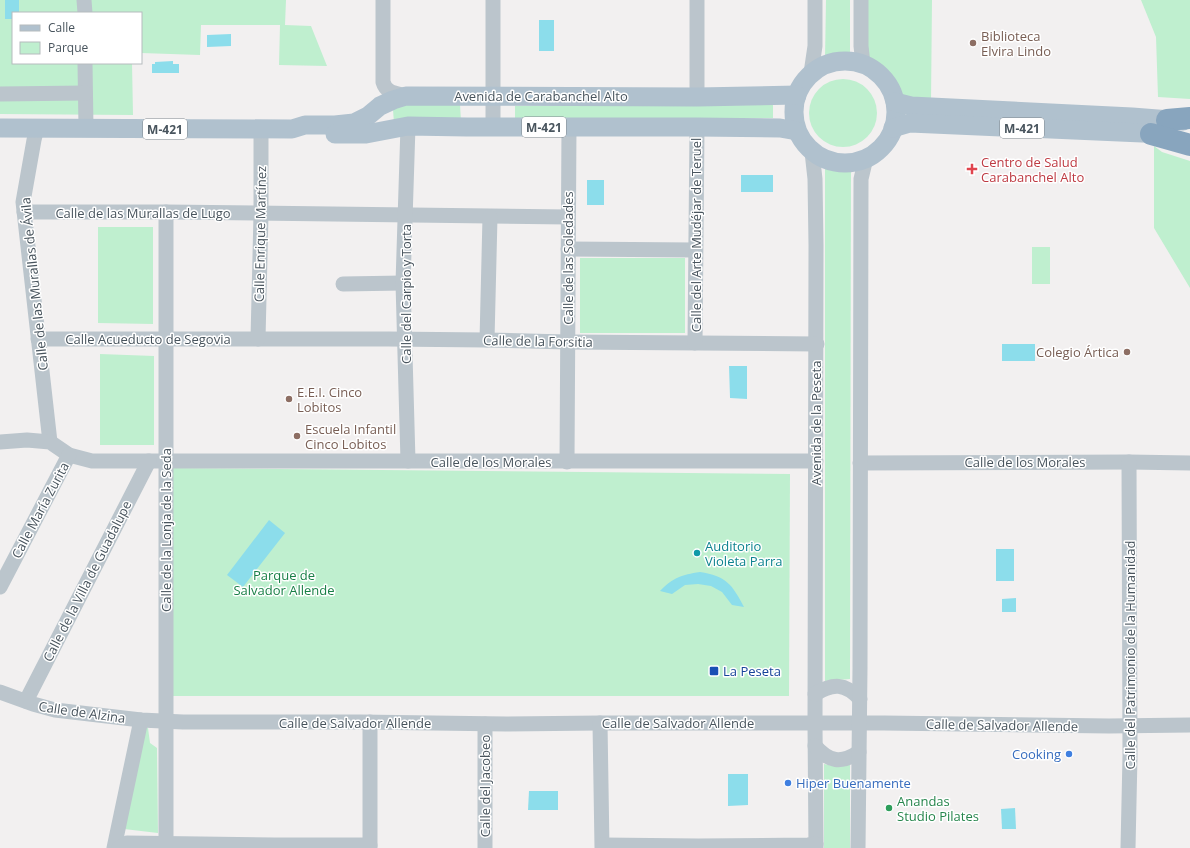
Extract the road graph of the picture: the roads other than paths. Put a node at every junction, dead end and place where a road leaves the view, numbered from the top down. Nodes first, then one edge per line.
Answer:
1 (84, 0) edge
2 (383, 0) edge
3 (493, 0) edge
4 (697, 0) edge
5 (815, 0) edge
6 (861, 0) edge
7 (85, 12) edge
8 (85, 64) edge
9 (863, 64) junction
10 (811, 73) junction
11 (85, 93) junction
12 (0, 94) edge
13 (797, 94) junction
14 (406, 96) junction
15 (492, 96) junction
16 (697, 97) junction
17 (895, 102) junction
18 (1190, 118) edge
19 (1190, 122) edge
20 (408, 126) junction
21 (568, 126) junction
22 (492, 127) junction
23 (697, 127) junction
24 (1159, 127) junction
25 (0, 128) edge
26 (37, 128) junction
27 (86, 128) junction
28 (894, 128) junction
29 (261, 129) junction
30 (292, 129) junction
31 (797, 130) junction
32 (1190, 136) edge
33 (1190, 145) edge
34 (812, 152) junction
35 (866, 158) junction
36 (24, 212) junction
37 (166, 212) junction
38 (261, 214) junction
39 (406, 215) junction
40 (490, 217) junction
41 (568, 217) junction
42 (568, 249) junction
43 (695, 250) junction
44 (403, 283) junction
45 (343, 284) dead end
46 (38, 339) junction
47 (167, 339) junction
48 (258, 339) junction
49 (405, 339) junction
50 (487, 340) junction
51 (568, 342) junction
52 (695, 343) junction
53 (817, 344) junction
54 (0, 442) edge
55 (50, 442) junction
56 (68, 455) junction
57 (149, 461) junction
58 (166, 461) junction
59 (408, 461) junction
60 (816, 461) junction
61 (567, 462) junction
62 (1129, 462) junction
63 (860, 463) junction
64 (1190, 463) edge
65 (0, 587) edge
66 (0, 692) edge
67 (815, 694) junction
68 (860, 699) junction
69 (26, 702) junction
70 (141, 720) junction
71 (167, 721) junction
72 (370, 722) junction
73 (600, 723) junction
74 (485, 724) junction
75 (814, 724) junction
76 (860, 724) junction
77 (1190, 725) edge
78 (1130, 726) junction
79 (815, 746) junction
80 (859, 752) junction
81 (166, 846) edge
82 (370, 846) edge
83 (602, 846) edge
84 (816, 846) edge
85 (280, 847) edge
86 (695, 847) edge
87 (114, 848) edge
88 (119, 848) edge
89 (485, 848) edge
90 (858, 848) edge
91 (1128, 848) edge

1 - 7 street
2 - 14 street
3 - 15 street
4 - 16 street
5 - 10 street
6 - 9 street
8 - 11 street
9 - 10 main road
9 - 17 main road
10 - 13 main road
11 - 12 street
11 - 27 street
13 - 16 main road, Avenida de Carabanchel Alto
13 - 31 main road
14 - 15 main road, Avenida de Carabanchel Alto
14 - 30 main road, Avenida de Carabanchel Alto
15 - 16 main road, Avenida de Carabanchel Alto
15 - 22 street
17 - 24 main road, M-421
17 - 28 main road
18 - 24 highway
19 - 24 main road, M-421
20 - 22 main road, Avenida de Carabanchel Alto / M-421
20 - 30 main road, Avenida de Carabanchel Alto / M-421
20 - 39 street, Calle del Carpio y Torta
21 - 22 main road, Avenida de Carabanchel Alto / M-421
21 - 23 main road, Avenida de Carabanchel Alto / M-421
21 - 41 street, Calle de las Soledades
23 - 31 main road, Avenida de Carabanchel Alto / M-421
23 - 43 street, Calle del Arte Mudéjar de Teruel
24 - 28 main road, M-421
24 - 32 main road, M-421
24 - 33 highway
25 - 26 main road, Avenida de Carabanchel Alto / M-421
26 - 27 main road, Avenida de Carabanchel Alto / M-421
26 - 36 street, Calle de las Murallas de Ávila
27 - 29 main road, Avenida de Carabanchel Alto / M-421
28 - 35 main road
29 - 30 main road, Avenida de Carabanchel Alto / M-421
29 - 38 street, Calle Enrique Martínez
31 - 34 main road
34 - 35 main road
34 - 53 street, Avenida de la Peseta
35 - 63 street
36 - 37 street, Calle de las Murallas de Lugo
36 - 46 street, Calle de las Murallas de Ávila
37 - 38 street, Calle de las Murallas de Lugo
37 - 47 street, Calle de la Lonja de la Seda
38 - 39 street, Calle de las Murallas de Lugo
38 - 48 street, Calle Enrique Martínez
39 - 40 street, Calle de las Murallas de Lugo
39 - 44 street, Calle del Carpio y Torta
40 - 41 street, Calle de las Murallas de Lugo
40 - 50 street
41 - 42 street, Calle de las Soledades
42 - 43 street
42 - 51 street, Calle de las Soledades
43 - 52 street, Calle del Arte Mudéjar de Teruel
44 - 45 street
44 - 49 street, Calle del Carpio y Torta
46 - 47 street, Calle Acueducto de Segovia
46 - 55 street, Calle de las Murallas de Ávila
47 - 48 street, Calle Acueducto de Segovia
47 - 58 street, Calle de la Lonja de la Seda
48 - 49 street, Calle de la Forsitia
49 - 50 street, Calle de la Forsitia
49 - 59 street, Calle del Carpio y Torta
50 - 51 street, Calle de la Forsitia
51 - 52 street, Calle de la Forsitia
51 - 61 street, Calle de las Soledades
52 - 53 street, Calle de la Forsitia
53 - 60 street, Avenida de la Peseta
54 - 55 street
55 - 56 street
56 - 57 street, Calle de los Morales
56 - 65 street, Calle María Zurita
57 - 58 street, Calle de los Morales
57 - 69 street, Calle de la Villa de Guadalupe
58 - 59 street, Calle de los Morales
58 - 71 street, Calle de la Lonja de la Seda
59 - 61 street, Calle de los Morales
60 - 61 street, Calle de los Morales
60 - 67 street, Avenida de la Peseta
62 - 63 street, Calle de los Morales
62 - 64 street, Calle de los Morales
62 - 78 street, Calle del Patrimonio de la Humanidad
63 - 68 street
66 - 69 street, Calle de Alzina
67 - 68 street
67 - 75 street, Avenida de la Peseta
68 - 76 street
69 - 70 street, Calle de Alzina
70 - 71 street, Calle de Alzina
70 - 87 street
71 - 72 street, Calle de Salvador Allende
71 - 81 street, Calle de la Lonja de la Seda
72 - 74 street, Calle de Salvador Allende
72 - 82 street
73 - 74 street, Calle de Salvador Allende
73 - 75 street, Calle de Salvador Allende
73 - 83 street
74 - 89 street, Calle del Jacobeo
75 - 76 street, Calle de Salvador Allende
75 - 79 street, Avenida de la Peseta
76 - 78 street, Calle de Salvador Allende
76 - 80 street
77 - 78 street, Calle de Salvador Allende
78 - 91 street, Calle del Patrimonio de la Humanidad
79 - 80 street
79 - 84 street, Avenida de la Peseta
80 - 90 street
81 - 85 street
81 - 88 street
82 - 85 street
83 - 86 street
84 - 86 street

